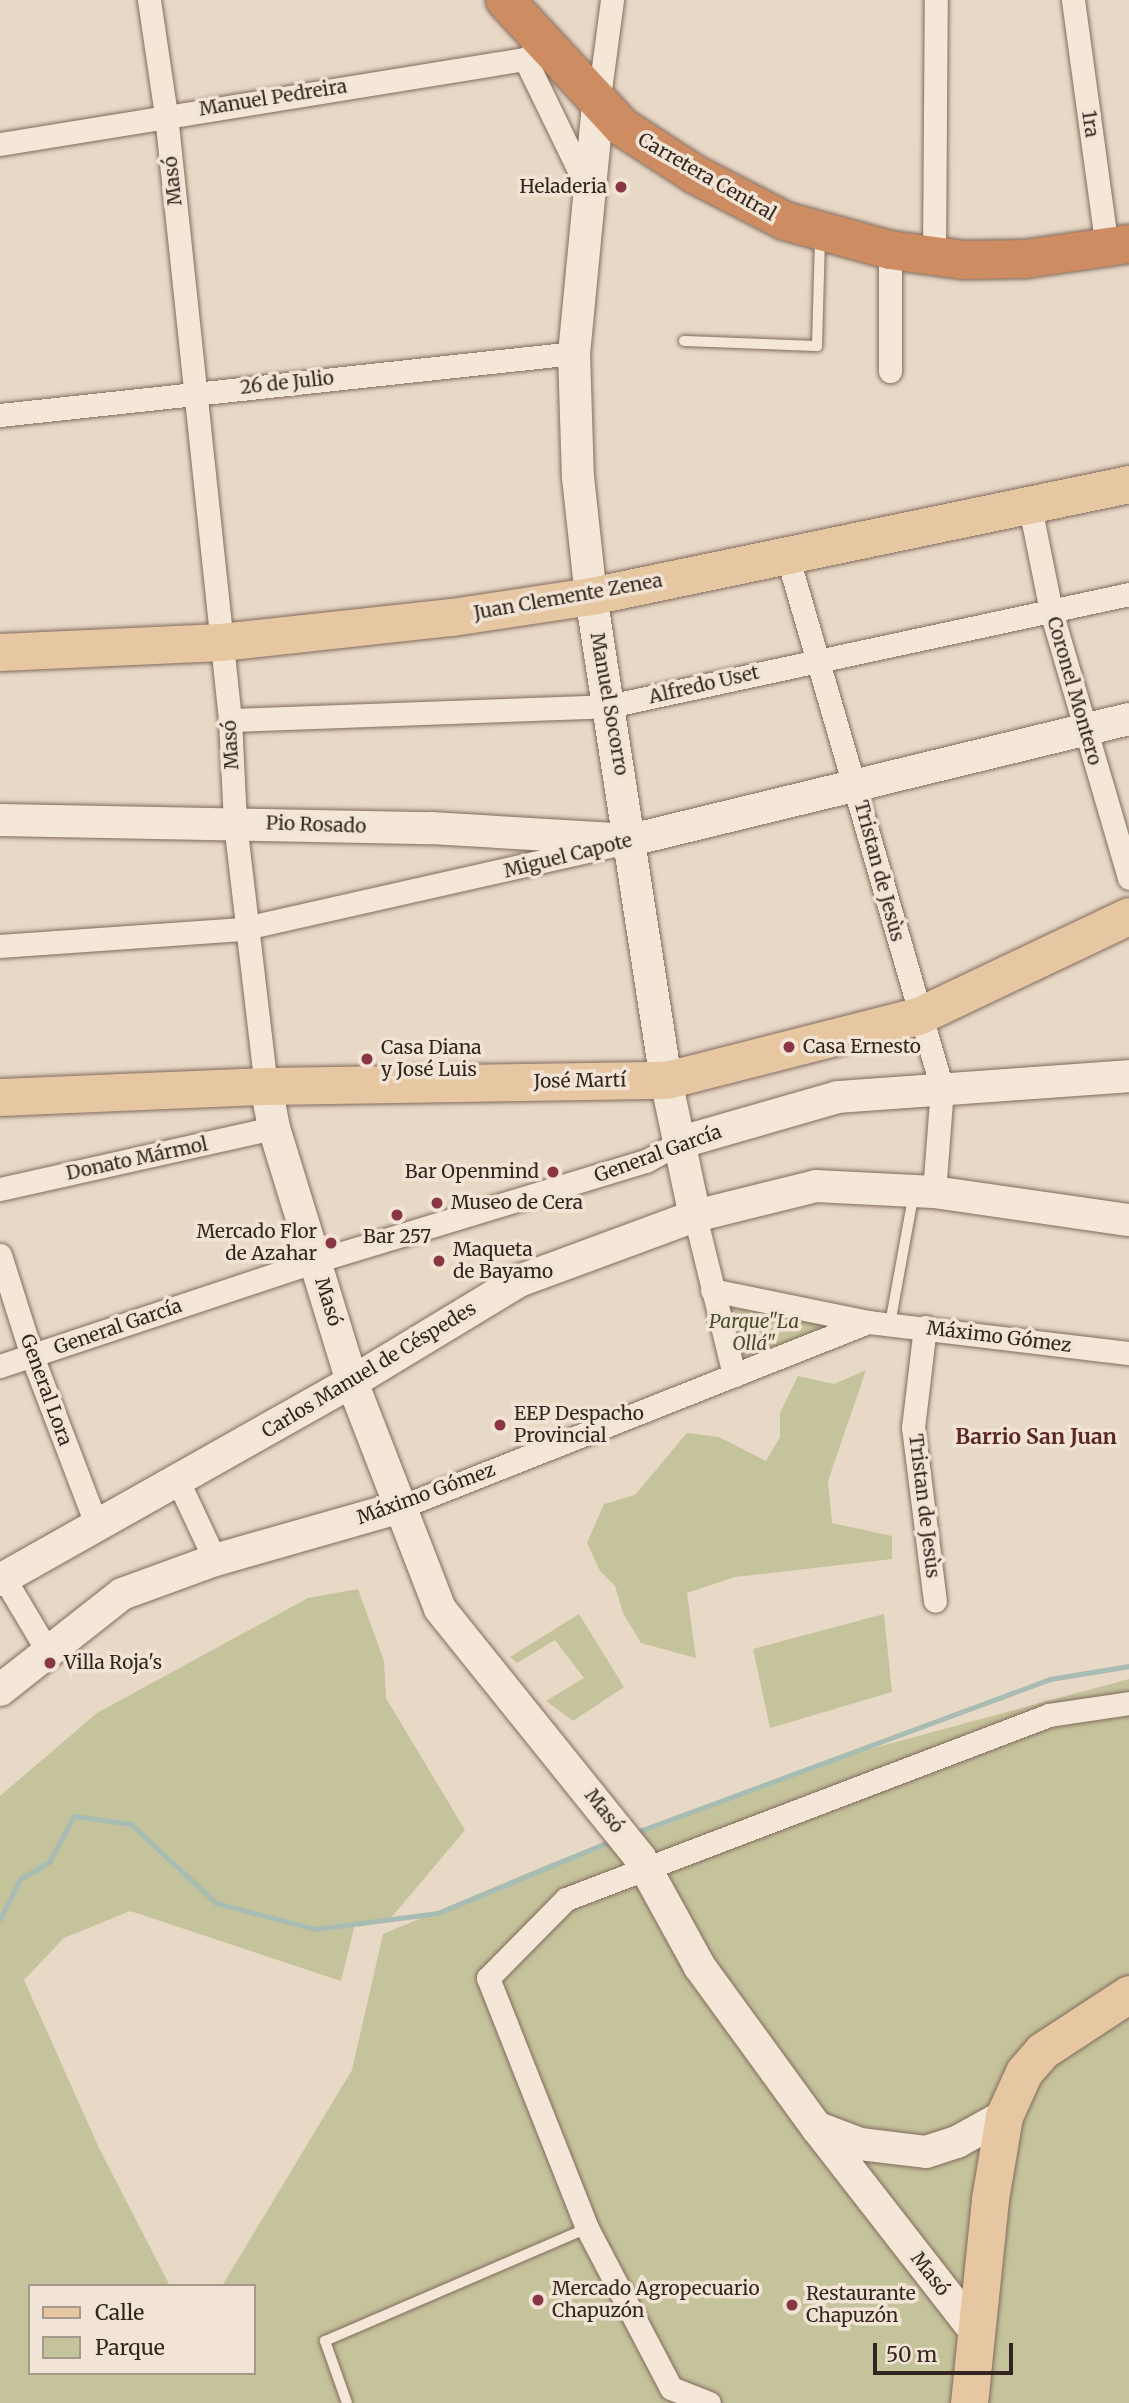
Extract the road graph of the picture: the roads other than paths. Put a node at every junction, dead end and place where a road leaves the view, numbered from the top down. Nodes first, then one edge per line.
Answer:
1 (149, 0) edge
2 (612, 0) edge
3 (936, 0) edge
4 (1073, 0) edge
5 (523, 26) edge
6 (598, 105) junction
7 (166, 115) junction
8 (0, 144) edge
9 (590, 194) junction
10 (820, 234) junction
11 (1118, 246) edge
12 (890, 250) junction
13 (934, 256) junction
14 (684, 341) dead end
15 (574, 353) junction
16 (890, 371) dead end
17 (194, 392) junction
18 (0, 415) edge
19 (1129, 484) edge
20 (1029, 502) junction
21 (787, 555) junction
22 (1129, 594) edge
23 (590, 596) junction
24 (1051, 611) junction
25 (221, 642) junction
26 (0, 652) edge
27 (815, 660) junction
28 (609, 706) junction
29 (1129, 719) edge
30 (230, 720) junction
31 (1084, 729) junction
32 (855, 785) junction
33 (0, 820) edge
34 (235, 823) junction
35 (631, 841) junction
36 (1129, 878) edge
37 (1129, 916) edge
38 (248, 927) junction
39 (0, 946) edge
40 (918, 1016) junction
41 (1128, 1077) edge
42 (666, 1080) junction
43 (266, 1086) junction
44 (942, 1088) junction
45 (0, 1097) edge
46 (274, 1128) junction
47 (678, 1143) junction
48 (0, 1189) edge
49 (924, 1192) junction
50 (695, 1216) junction
51 (1129, 1220) edge
52 (0, 1255) edge
53 (316, 1261) junction
54 (712, 1290) junction
55 (879, 1323) junction
56 (925, 1327) junction
57 (1129, 1353) edge
58 (32, 1356) junction
59 (0, 1366) edge
60 (734, 1375) junction
61 (352, 1382) junction
62 (178, 1481) junction
63 (398, 1508) junction
64 (96, 1524) junction
65 (215, 1560) junction
66 (2, 1576) edge
67 (935, 1601) dead end
68 (47, 1650) junction
69 (0, 1689) edge
70 (1129, 1703) edge
71 (642, 1863) junction
72 (1129, 1994) edge
73 (1004, 2116) junction
74 (817, 2128) junction
75 (587, 2228) junction
76 (978, 2335) junction
77 (348, 2403) edge
78 (709, 2403) edge
79 (969, 2403) edge

1 - 7 street, Masó
2 - 6 street
3 - 13 street
4 - 11 street, 1ra
5 - 6 highway, Carretera Central
5 - 7 street, Manuel Pedreira
5 - 9 street
6 - 9 street, Manuel Socorro
6 - 10 highway, Carretera Central
7 - 8 street, Manuel Pedreira
7 - 17 street, Masó
9 - 15 street, Manuel Socorro
10 - 12 highway, Carretera Central
10 - 14 lane
11 - 13 highway, Carretera Central
12 - 13 highway, Carretera Central
12 - 16 street
15 - 17 street, 26 de Julio
15 - 23 street, Manuel Socorro
17 - 18 street, 26 de Julio
17 - 25 street, Masó
19 - 20 main road, Juan Clemente Zenea
20 - 21 main road, Juan Clemente Zenea
20 - 24 street, Coronel Montero
21 - 23 main road, Juan Clemente Zenea
21 - 27 street, Tristan de Jesùs
22 - 24 street, Alfredo Uset
23 - 25 main road, Juan Clemente Zenea
23 - 28 street, Manuel Socorro
24 - 27 street, Alfredo Uset
24 - 31 street, Coronel Montero
25 - 26 main road, Juan Clemente Zenea
25 - 30 street, Masó
27 - 28 street, Alfredo Uset
27 - 32 street, Tristan de Jesùs
28 - 30 street, Alfredo Uset
28 - 35 street, Manuel Socorro
29 - 31 street, Miguel Capote
30 - 34 street, Masó
31 - 32 street, Miguel Capote
31 - 36 street, Coronel Montero
32 - 35 street, Miguel Capote
32 - 40 street, Tristan de Jesùs
33 - 34 street, Pio Rosado
34 - 35 street, Pio Rosado
34 - 38 street, Masó
35 - 38 street, Miguel Capote
35 - 42 street, Manuel Socorro
37 - 40 main road, José Martí
38 - 39 street, Miguel Capote
38 - 43 street, Masó
40 - 42 main road, José Martí
40 - 44 street, Tristan de Jesùs
41 - 44 street, General García
42 - 43 main road, José Martí
42 - 47 street, Manuel Socorro
43 - 45 main road, José Martí
43 - 46 street, Masó
44 - 47 street, General García
44 - 49 street, Tristan de Jesùs
46 - 48 street, Donato Mármol
46 - 53 street, Masó
47 - 50 street, Manuel Socorro
47 - 53 street, General García
49 - 50 street, Carlos Manuel de Céspedes
49 - 51 street, Carlos Manuel de Céspedes
49 - 55 lane, Tristan de Jesùs
50 - 54 street
50 - 61 street, Carlos Manuel de Céspedes
52 - 58 street, General Lora
53 - 58 street, General García
53 - 61 street, Masó
54 - 55 street, Máximo Gómez
54 - 60 street
55 - 56 street, Máximo Gómez
55 - 60 street, Máximo Gómez
56 - 57 street, Máximo Gómez
56 - 67 street, Tristan de Jesùs
58 - 59 street, General García
58 - 64 street, General Lora
60 - 63 street, Máximo Gómez
61 - 62 street, Carlos Manuel de Céspedes
61 - 63 street, Masó
62 - 64 street, Carlos Manuel de Céspedes
62 - 65 street
63 - 65 street, Máximo Gómez
63 - 71 street, Masó
64 - 66 street, Carlos Manuel de Céspedes
65 - 68 street, Máximo Gómez
66 - 68 street
68 - 69 street, Máximo Gómez
70 - 71 street
71 - 74 street, Masó
71 - 75 street
72 - 73 main road
73 - 74 street
73 - 76 main road
74 - 76 street, Masó
75 - 77 lane
75 - 78 street
76 - 79 main road

